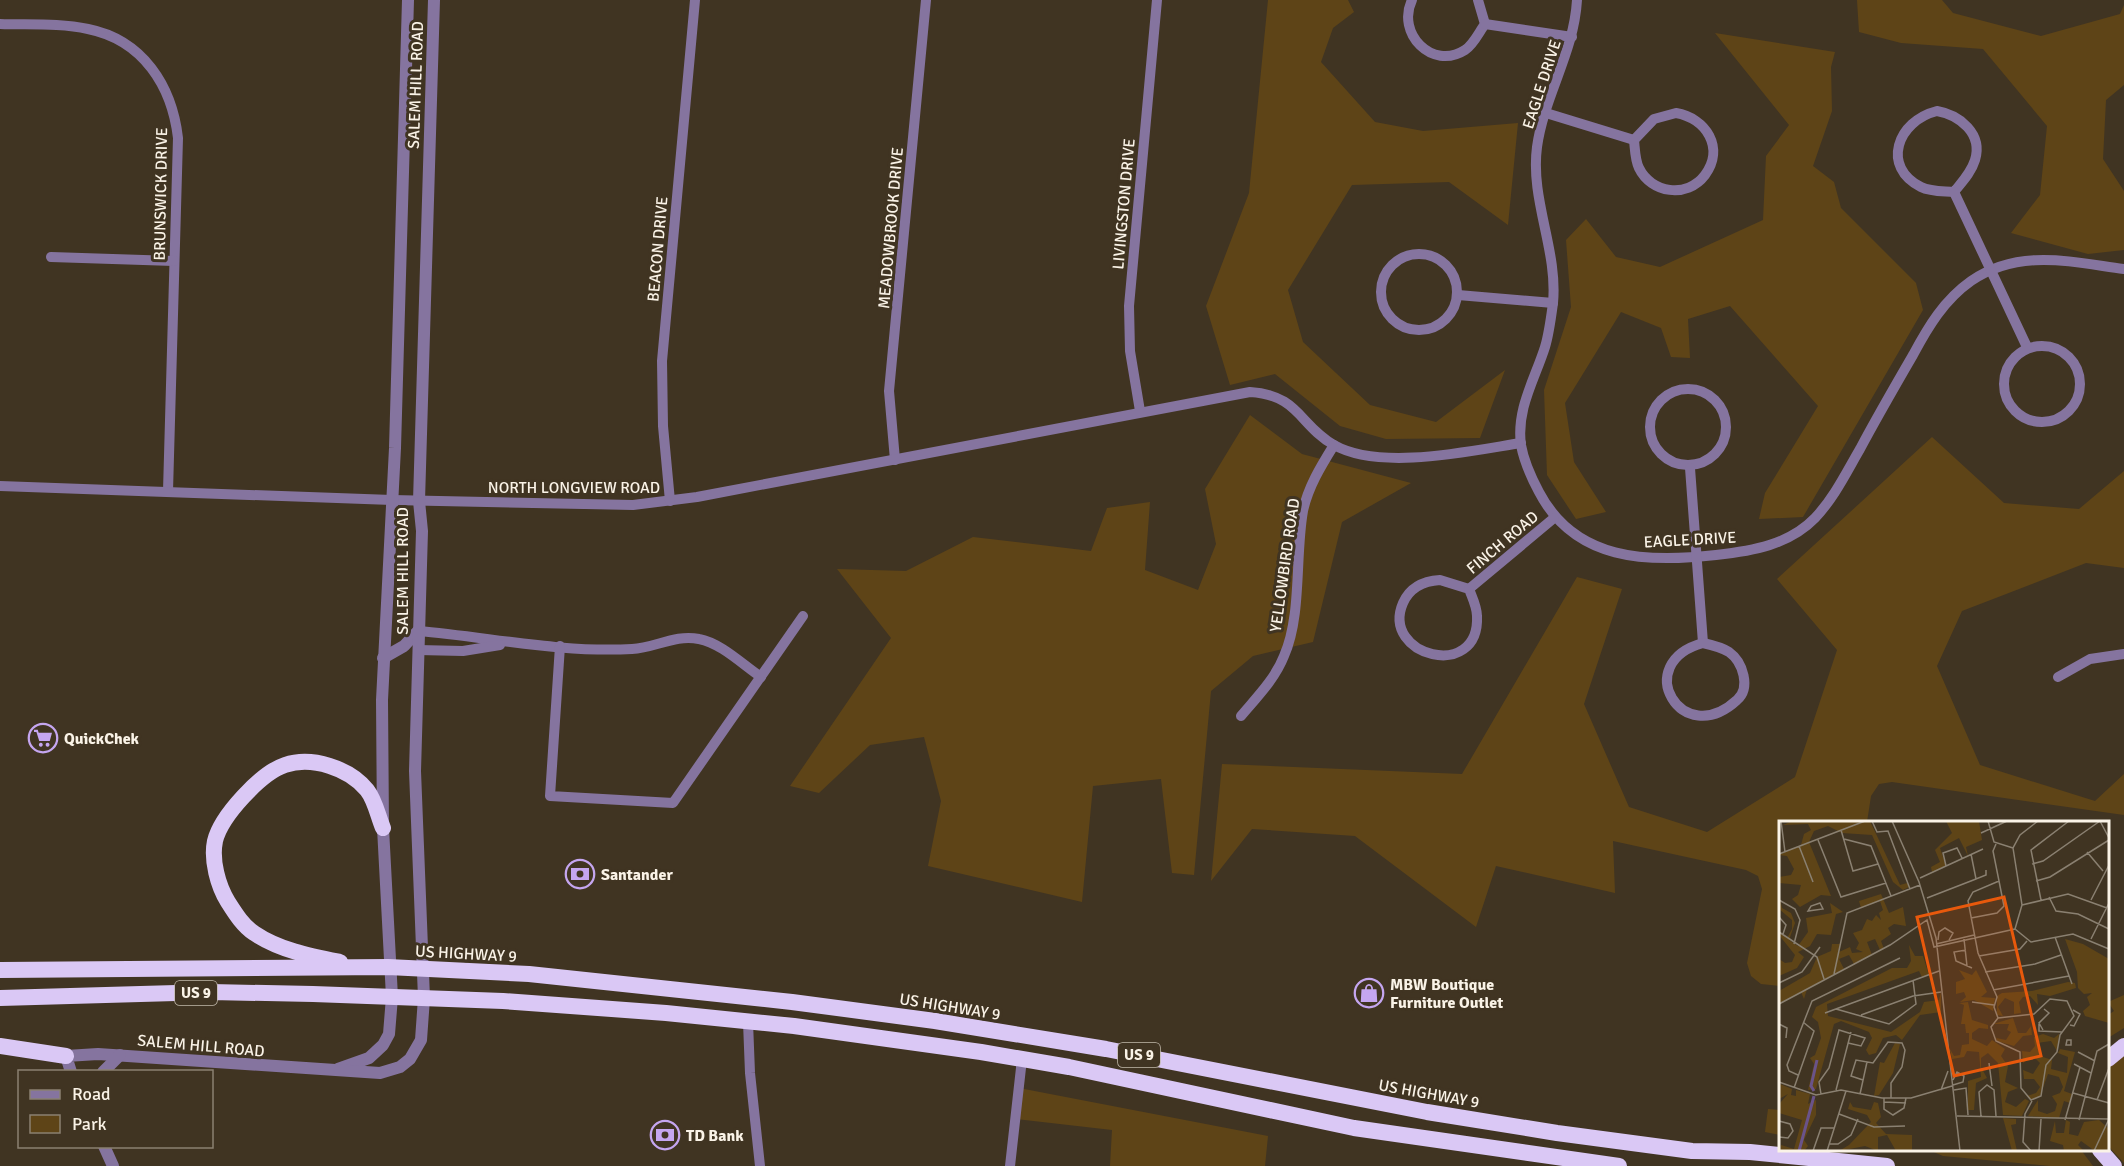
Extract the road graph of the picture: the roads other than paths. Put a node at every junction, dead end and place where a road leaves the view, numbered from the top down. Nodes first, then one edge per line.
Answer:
1 (408, 0) edge
2 (434, 0) edge
3 (696, 0) edge
4 (926, 0) edge
5 (1157, 0) edge
6 (1412, 0) edge
7 (1478, 0) edge
8 (1577, 0) edge
9 (0, 24) edge
10 (1485, 24) junction
11 (1572, 37) junction
12 (1546, 113) junction
13 (1634, 140) junction
14 (1954, 192) junction
15 (51, 257) dead end
16 (174, 261) junction
17 (1990, 269) junction
18 (2124, 269) edge
19 (1458, 296) junction
20 (1553, 303) junction
21 (2027, 347) junction
22 (1140, 411) junction
23 (1521, 443) junction
24 (1334, 445) junction
25 (895, 460) junction
26 (1690, 468) junction
27 (0, 486) edge
28 (168, 491) junction
29 (392, 500) junction
30 (419, 501) junction
31 (670, 501) junction
32 (1554, 518) junction
33 (1697, 557) junction
34 (1469, 589) junction
35 (803, 616) dead end
36 (418, 631) junction
37 (1703, 643) junction
38 (509, 644) junction
39 (560, 646) junction
40 (418, 650) junction
41 (2124, 654) edge
42 (383, 658) junction
43 (761, 677) junction
44 (2058, 677) dead end
45 (1241, 716) dead end
46 (383, 828) junction
47 (388, 967) junction
48 (370, 968) junction
49 (421, 968) junction
50 (0, 970) edge
51 (392, 997) junction
52 (0, 998) edge
53 (424, 998) junction
54 (748, 1022) junction
55 (0, 1046) edge
56 (2124, 1046) edge
57 (120, 1055) junction
58 (2109, 1058) edge
59 (1022, 1059) junction
60 (69, 1064) edge
61 (104, 1070) edge
62 (334, 1070) junction
63 (105, 1148) edge
64 (2102, 1151) edge
65 (113, 1166) edge
66 (760, 1166) edge
67 (1010, 1166) edge
68 (1619, 1166) edge
69 (1887, 1166) edge
70 (2114, 1166) edge

1 - 29 street, SALEM HILL ROAD
2 - 30 street, SALEM HILL ROAD
3 - 31 street, BEACON DRIVE
4 - 25 street, MEADOWBROOK DRIVE
5 - 22 street, LIVINGSTON DRIVE
6 - 10 street
7 - 10 street
8 - 11 street, EAGLE DRIVE
9 - 16 street, BRUNSWICK DRIVE
10 - 11 street
11 - 12 street, EAGLE DRIVE
12 - 13 street
12 - 20 street, EAGLE DRIVE
13 - 13 street
14 - 14 street
14 - 17 street
15 - 16 street
16 - 28 street, BRUNSWICK DRIVE
17 - 18 street, EAGLE DRIVE
17 - 21 street
17 - 33 street, EAGLE DRIVE
19 - 19 street
19 - 20 street
20 - 23 street, EAGLE DRIVE
21 - 21 street
22 - 24 street, NORTH LONGVIEW ROAD
22 - 25 street, NORTH LONGVIEW ROAD
23 - 24 street
23 - 32 street, EAGLE DRIVE
24 - 45 street, YELLOWBIRD ROAD
25 - 31 street, NORTH LONGVIEW ROAD
26 - 26 street
26 - 33 street
27 - 28 street, NORTH LONGVIEW ROAD
28 - 29 street, NORTH LONGVIEW ROAD
29 - 30 street, NORTH LONGVIEW ROAD
29 - 42 street, SALEM HILL ROAD
30 - 31 street, NORTH LONGVIEW ROAD
30 - 36 street, SALEM HILL ROAD
32 - 33 street, EAGLE DRIVE
32 - 34 street, FINCH ROAD
33 - 37 street
34 - 34 street, FINCH ROAD
35 - 43 street
36 - 38 street
36 - 40 street, SALEM HILL ROAD
36 - 42 street
37 - 37 street
38 - 39 street
38 - 40 street
39 - 43 street
39 - 43 street
40 - 49 street, SALEM HILL ROAD
41 - 44 street
42 - 46 street, SALEM HILL ROAD
46 - 47 street, SALEM HILL ROAD
46 - 48 highway
47 - 48 highway, US HIGHWAY 9 / US 9
47 - 49 highway, US HIGHWAY 9 / US 9
47 - 51 street, SALEM HILL ROAD
48 - 50 highway, US HIGHWAY 9 / US 9
49 - 53 street, SALEM HILL ROAD
49 - 69 highway, US HIGHWAY 9 / US 9
51 - 52 highway, US 9
51 - 53 highway, US 9
51 - 62 street, SALEM HILL ROAD
53 - 54 highway, US 9
53 - 62 street, SALEM HILL ROAD
54 - 59 highway, US 9
54 - 66 street
55 - 60 highway
56 - 58 highway
57 - 60 street, SALEM HILL ROAD
57 - 61 street
57 - 62 street, SALEM HILL ROAD
59 - 67 street
59 - 68 highway, US 9
63 - 65 street
64 - 70 highway

